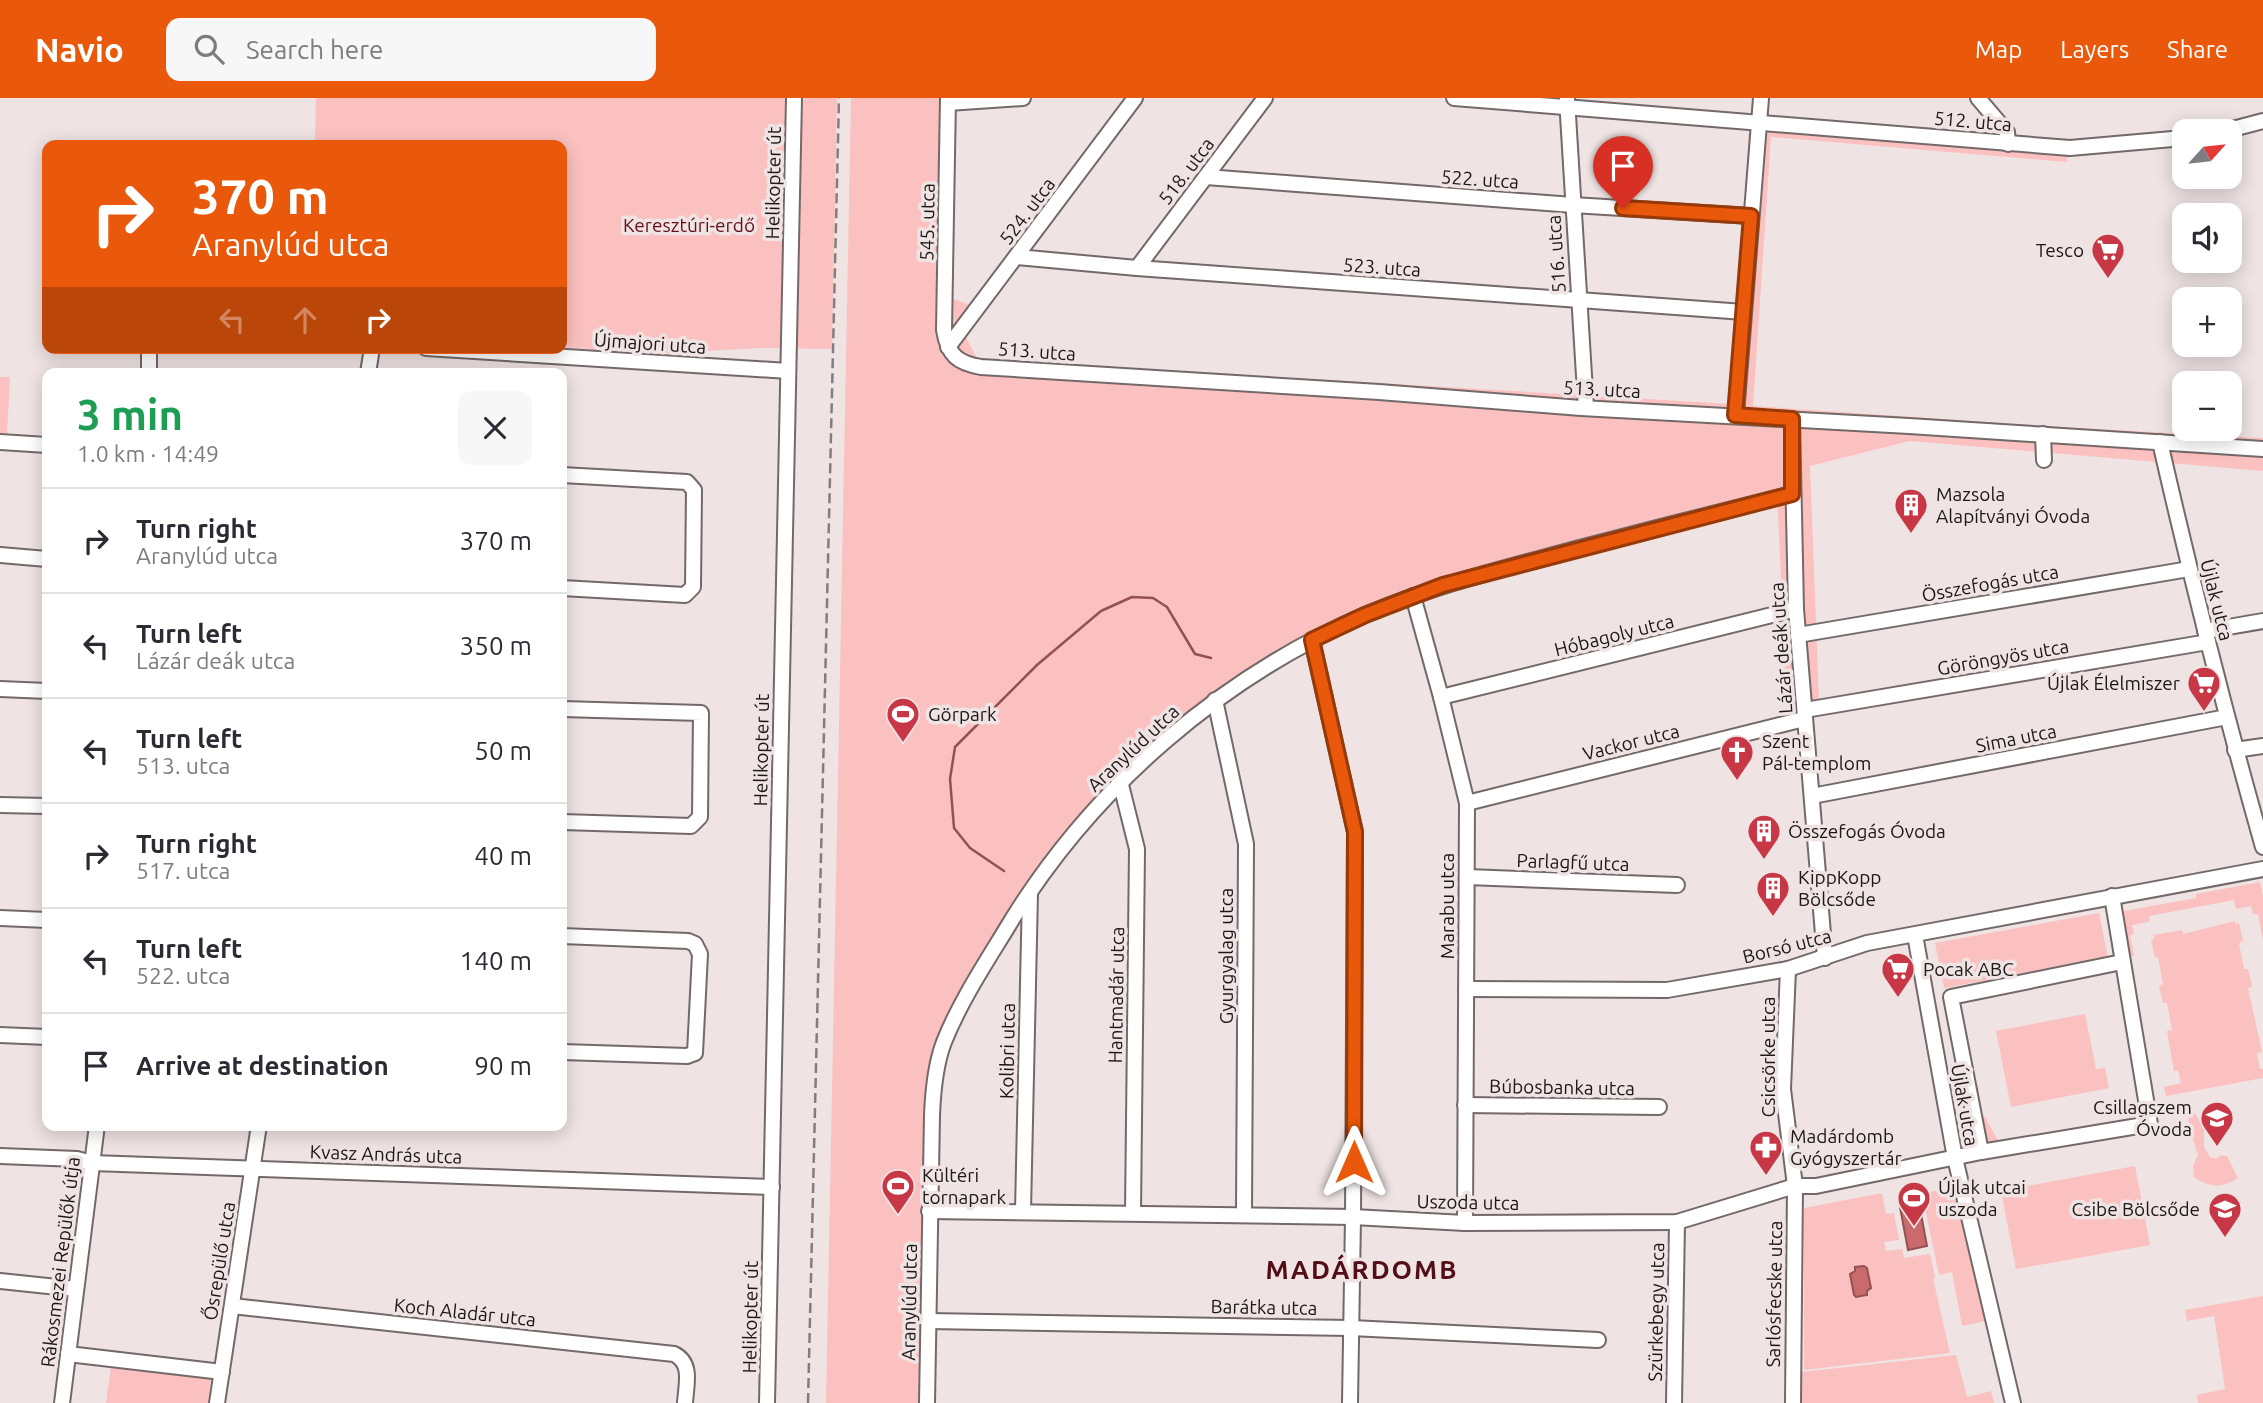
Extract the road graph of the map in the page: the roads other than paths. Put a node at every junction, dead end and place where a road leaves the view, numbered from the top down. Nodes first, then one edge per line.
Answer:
1 (794, 98) edge
2 (1007, 98) edge
3 (1023, 98) edge
4 (1135, 98) edge
5 (1265, 98) edge
6 (1454, 98) edge
7 (1761, 98) edge
8 (1978, 98) edge
9 (948, 100) edge
10 (1567, 103) edge
11 (2263, 121) edge
12 (1759, 122) junction
13 (2242, 127) edge
14 (2172, 139) edge
15 (2008, 144) junction
16 (1206, 177) junction
17 (1573, 205) junction
18 (1751, 216) junction
19 (1017, 257) junction
20 (1137, 268) junction
21 (1578, 301) junction
22 (1744, 312) junction
23 (948, 347) junction
24 (520, 354) edge
25 (788, 371) junction
26 (1586, 408) junction
27 (1735, 415) junction
28 (1792, 419) junction
29 (2043, 434) junction
30 (0, 442) edge
31 (2160, 442) junction
32 (42, 445) edge
33 (2263, 449) edge
34 (2044, 460) dead end
35 (567, 475) edge
36 (1792, 494) junction
37 (0, 555) edge
38 (42, 559) edge
39 (2189, 569) junction
40 (567, 588) edge
41 (1413, 596) junction
42 (1796, 609) junction
43 (2263, 621) edge
44 (1798, 635) junction
45 (2206, 636) junction
46 (1312, 640) junction
47 (0, 689) edge
48 (42, 691) edge
49 (1441, 697) junction
50 (1215, 700) junction
51 (567, 709) edge
52 (1805, 714) junction
53 (2227, 717) junction
54 (2263, 746) edge
55 (2235, 750) junction
56 (1120, 781) junction
57 (1812, 796) junction
58 (1466, 803) junction
59 (0, 804) edge
60 (42, 806) edge
61 (567, 822) edge
62 (2263, 847) edge
63 (2263, 869) edge
64 (1467, 877) junction
65 (1677, 885) dead end
66 (1030, 891) junction
67 (2112, 896) junction
68 (0, 918) edge
69 (42, 920) edge
70 (1914, 935) junction
71 (567, 936) edge
72 (1825, 958) junction
73 (2122, 962) junction
74 (1788, 969) junction
75 (1466, 989) junction
76 (0, 1035) edge
77 (42, 1037) edge
78 (567, 1052) edge
79 (1465, 1105) junction
80 (1660, 1107) dead end
81 (96, 1131) edge
82 (258, 1131) edge
83 (1981, 1152) junction
84 (0, 1156) edge
85 (1955, 1158) junction
86 (92, 1163) junction
87 (253, 1169) junction
88 (772, 1186) junction
89 (1795, 1186) junction
90 (929, 1211) junction
91 (1023, 1211) junction
92 (1133, 1212) junction
93 (1244, 1215) junction
94 (1353, 1217) junction
95 (1677, 1222) junction
96 (1465, 1223) junction
97 (0, 1280) edge
98 (76, 1289) junction
99 (232, 1306) junction
100 (928, 1321) junction
101 (1351, 1328) junction
102 (1598, 1340) dead end
103 (68, 1354) junction
104 (222, 1372) junction
105 (62, 1403) edge
106 (217, 1403) edge
107 (685, 1403) edge
108 (767, 1403) edge
109 (927, 1403) edge
110 (1350, 1403) edge
111 (1674, 1403) edge
112 (1793, 1403) edge
113 (2013, 1403) edge

1 - 25 street, Helikopter út
2 - 3 street
2 - 9 street
4 - 19 street, 524. utca
5 - 16 street, 518. utca
6 - 10 street, 512. utca
7 - 12 street
8 - 15 street
9 - 23 street, 545. utca
10 - 12 street, 512. utca
10 - 17 street, 516. utca
11 - 13 street
12 - 15 street, 512. utca
12 - 18 street
14 - 15 street, 512. utca
16 - 17 street, 522. utca
16 - 20 street, 518. utca
17 - 18 street, 522. utca
17 - 21 street, 516. utca
18 - 22 street
19 - 20 street, 523. utca
19 - 23 street, 524. utca
20 - 21 street, 523. utca
21 - 22 street, 523. utca
21 - 26 street, 516. utca
22 - 27 street
23 - 26 street, 513. utca
24 - 25 street, Újmajori utca
25 - 88 street, Helikopter út
26 - 27 street, 513. utca
27 - 28 street, 513. utca
28 - 29 street, 513. utca
28 - 36 street, Lázár deák utca
29 - 31 street, 513. utca
29 - 34 street
30 - 32 street
31 - 33 street, 513. utca
31 - 39 street, Újlak utca
35 - 40 street
36 - 41 street, Aranylúd utca
36 - 42 street, Lázár deák utca
37 - 38 street
39 - 44 street, Összefogás utca
39 - 45 street, Újlak utca
41 - 46 street, Aranylúd utca
41 - 49 street, Marabu utca
42 - 44 street, Lázár deák utca
42 - 49 street, Hóbagoly utca
43 - 45 street, Göröngyös utca
44 - 52 street, Lázár deák utca
45 - 52 street, Göröngyös utca
45 - 53 street, Újlak utca
46 - 50 street, Aranylúd utca
46 - 94 street
47 - 48 street
49 - 58 street, Marabu utca
50 - 56 street, Aranylúd utca
50 - 93 street, Gyurgyalag utca
51 - 61 street
52 - 57 street, Lázár deák utca
52 - 58 street, Vackor utca
53 - 55 street, Újlak utca
53 - 57 street, Sima utca
54 - 55 street
55 - 62 street, Újlak utca
56 - 66 street, Aranylúd utca
56 - 92 street, Hantmadár utca
57 - 72 street, Lázár deák utca
58 - 64 street, Marabu utca
59 - 60 street
63 - 67 street, Borsó utca
64 - 65 street, Parlagfű utca
64 - 75 street, Marabu utca
66 - 90 street, Aranylúd utca
66 - 91 street, Kolibri utca
67 - 70 street, Borsó utca
67 - 73 street
68 - 69 street
70 - 72 street, Borsó utca
70 - 85 street, Újlak utca
71 - 78 street
72 - 74 street, Borsó utca
73 - 83 street
73 - 83 street
74 - 75 street, Borsó utca
74 - 89 street, Csicsörke utca
75 - 79 street, Marabu utca
76 - 77 street
79 - 80 street, Búbosbanka utca
79 - 96 street, Marabu utca
81 - 86 street, Rákosmezei Repülők útja
82 - 87 street, Ősrepülő utca
83 - 85 street
84 - 86 street, Kvasz András utca
85 - 89 street, Uszoda utca
85 - 113 street, Újlak utca
86 - 87 street, Kvasz András utca
86 - 98 street, Rákosmezei Repülők útja
87 - 88 street, Kvasz András utca
87 - 99 street, Ősrepülő utca
88 - 108 street, Helikopter út
89 - 95 street, Uszoda utca
89 - 112 street, Sarlósfecske utca
90 - 91 street, Uszoda utca
90 - 100 street, Aranylúd utca
91 - 92 street, Uszoda utca
92 - 93 street, Uszoda utca
93 - 94 street, Uszoda utca
94 - 96 street, Uszoda utca
94 - 101 street
95 - 96 street, Uszoda utca
95 - 111 street, Szürkebegy utca
97 - 98 street
98 - 103 street, Rákosmezei Repülők útja
99 - 104 street, Ősrepülő utca
99 - 107 street, Koch Aladár utca
100 - 101 street, Barátka utca
100 - 109 street, Aranylúd utca
101 - 102 street, Barátka utca
101 - 110 street
103 - 104 street
103 - 105 street, Rákosmezei Repülők útja
104 - 106 street, Ősrepülő utca

